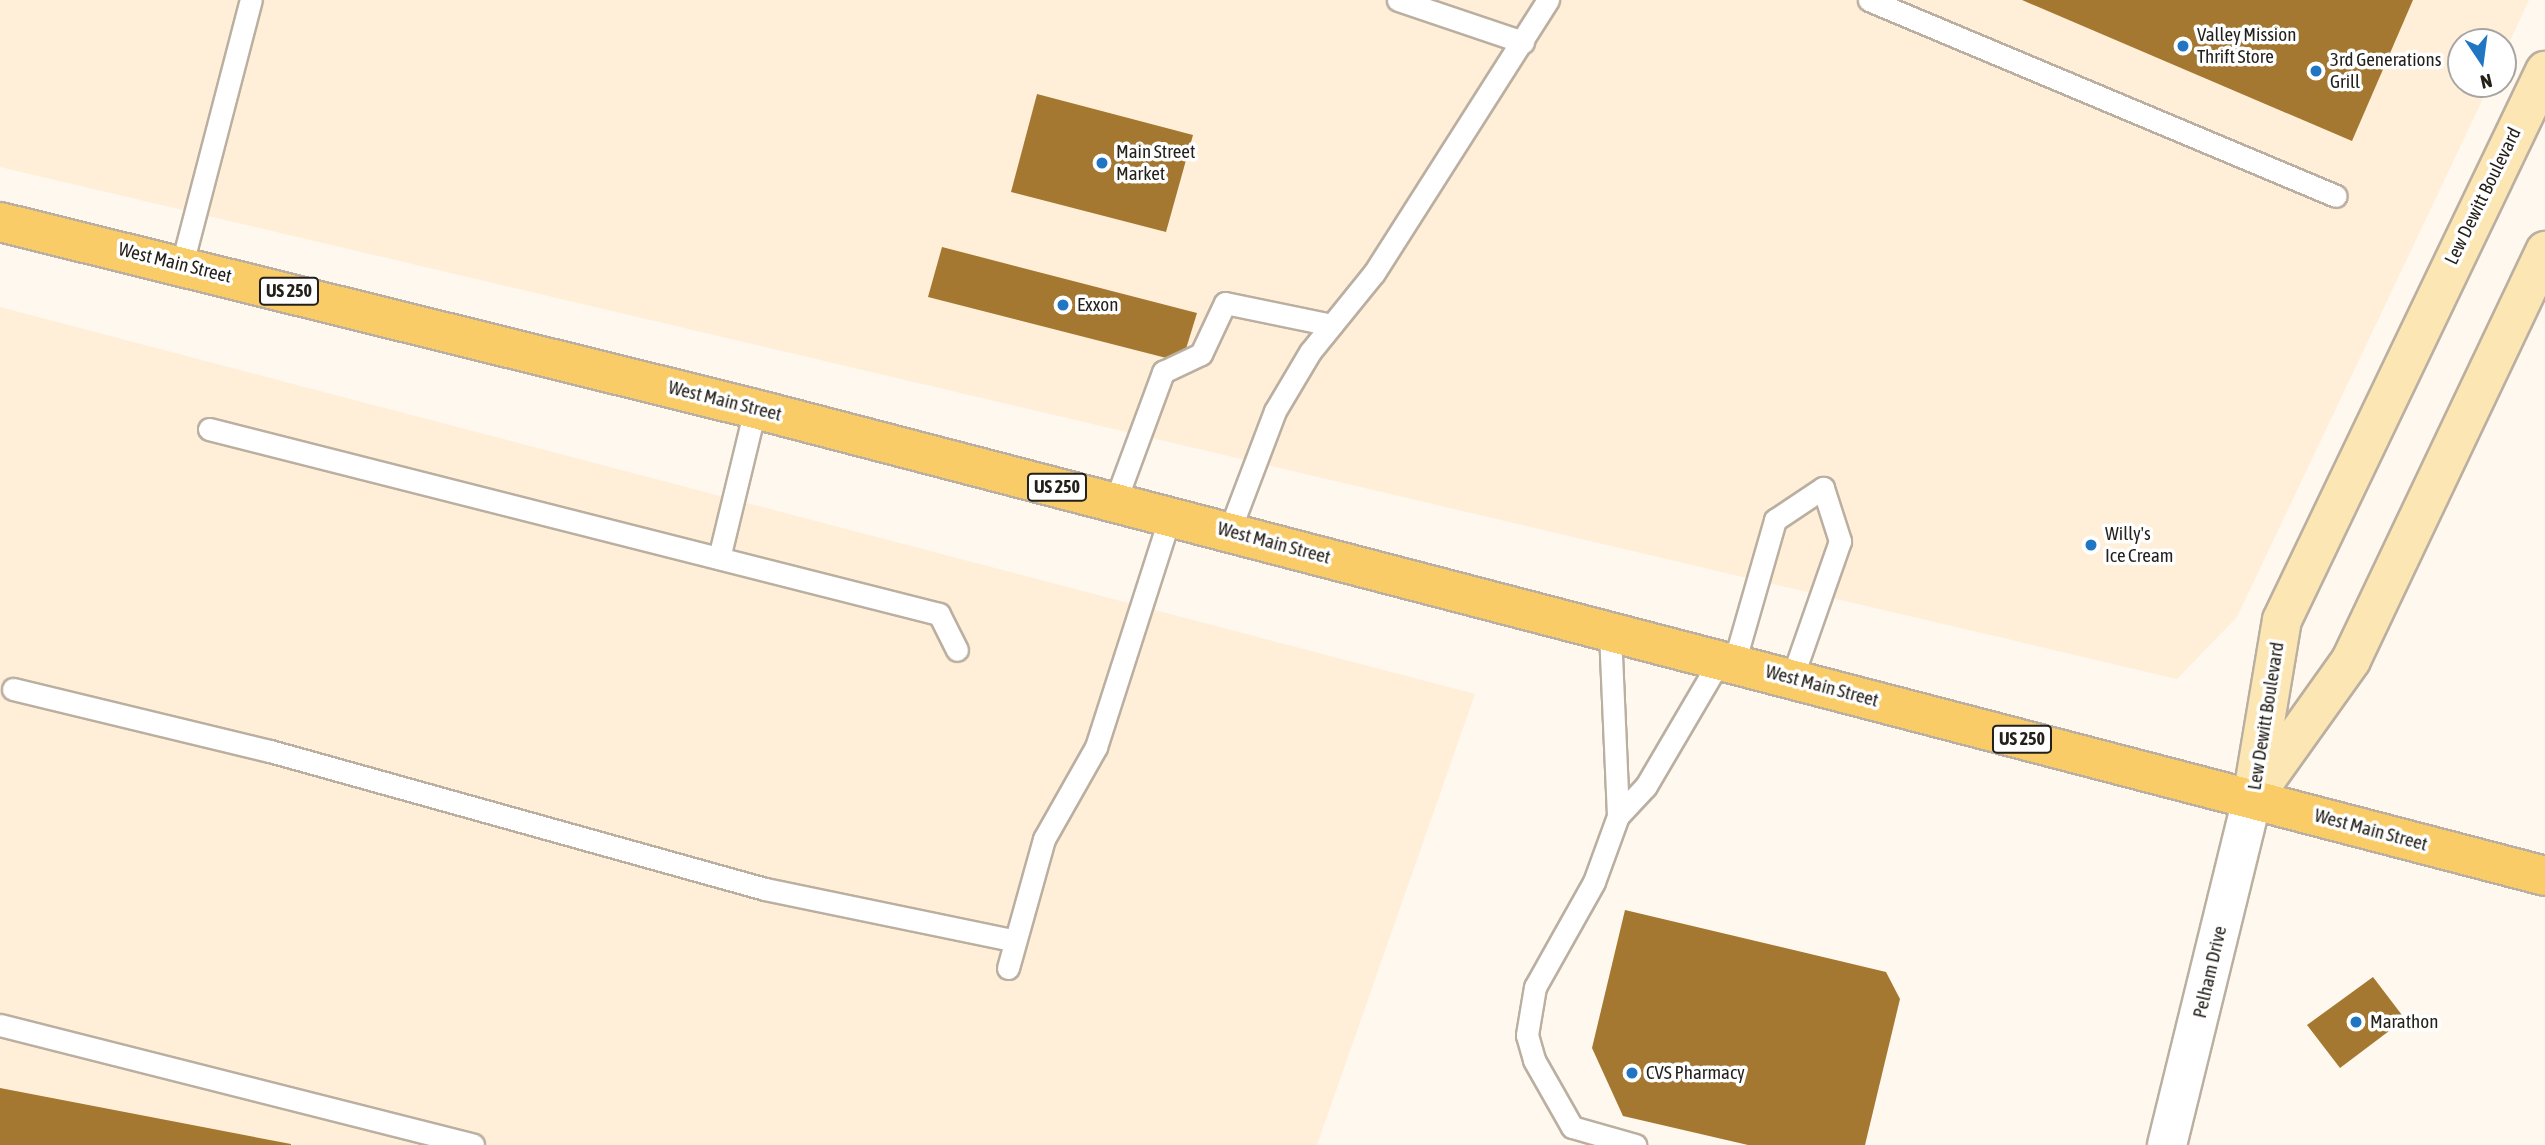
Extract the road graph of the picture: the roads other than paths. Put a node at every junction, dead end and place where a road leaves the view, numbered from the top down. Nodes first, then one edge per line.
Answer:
1 (251, 0) edge
2 (1398, 0) edge
3 (1548, 0) edge
4 (1869, 0) edge
5 (1440, 5) edge
6 (1523, 42) junction
7 (2545, 71) edge
8 (2336, 196) dead end
9 (0, 222) edge
10 (2545, 251) edge
11 (182, 264) junction
12 (1332, 325) junction
13 (755, 409) junction
14 (209, 429) dead end
15 (1115, 502) junction
16 (1170, 516) junction
17 (1229, 531) junction
18 (719, 558) junction
19 (1611, 632) junction
20 (957, 650) dead end
21 (1727, 662) junction
22 (1792, 678) junction
23 (13, 689) dead end
24 (2252, 799) junction
25 (1618, 816) junction
26 (2545, 876) edge
27 (1015, 941) junction
28 (1008, 968) dead end
29 (0, 1025) edge
30 (473, 1145) edge
31 (1635, 1145) edge
32 (2167, 1145) edge

1 - 11 lane
2 - 5 lane
3 - 6 lane
4 - 8 lane
5 - 6 lane
6 - 12 lane
7 - 24 main road, Lew Dewitt Boulevard
9 - 11 main road, West Main Street / US 250
10 - 24 main road, Lew Dewitt Boulevard
11 - 13 main road, West Main Street / US 250
12 - 15 lane
12 - 17 lane
13 - 15 main road, West Main Street / US 250
13 - 18 lane
14 - 18 lane
15 - 16 main road, West Main Street / US 250
16 - 17 main road, West Main Street / US 250
16 - 27 lane
17 - 19 main road, West Main Street / US 250
18 - 20 lane
19 - 21 main road, West Main Street / US 250
19 - 25 lane
21 - 22 main road, West Main Street / US 250
21 - 22 lane
21 - 25 lane
22 - 24 main road, West Main Street / US 250
23 - 27 lane
24 - 26 main road, West Main Street / US 250
24 - 32 street, Pelham Drive
25 - 31 lane
27 - 28 lane
29 - 30 lane

